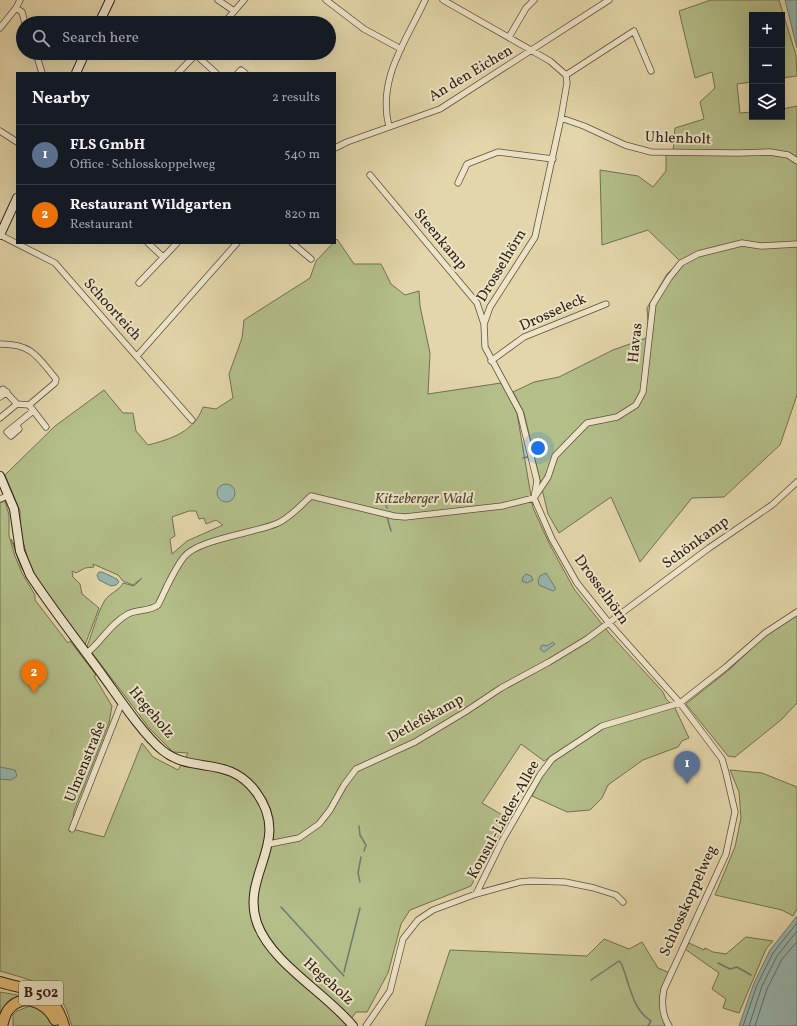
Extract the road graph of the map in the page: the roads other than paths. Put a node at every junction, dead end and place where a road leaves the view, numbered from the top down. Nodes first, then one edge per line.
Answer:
1 (20, 0) edge
2 (110, 0) edge
3 (218, 0) edge
4 (244, 0) edge
5 (326, 0) edge
6 (425, 0) edge
7 (445, 0) edge
8 (534, 0) edge
9 (609, 0) edge
10 (16, 8) junction
11 (234, 11) junction
12 (23, 16) edge
13 (102, 16) edge
14 (230, 16) edge
15 (0, 28) edge
16 (509, 37) junction
17 (401, 49) junction
18 (532, 51) junction
19 (38, 60) edge
20 (82, 60) edge
21 (190, 60) edge
22 (202, 60) edge
23 (650, 71) dead end
24 (42, 72) edge
25 (76, 72) edge
26 (179, 72) edge
27 (215, 72) edge
28 (565, 74) junction
29 (561, 118) junction
30 (389, 127) junction
31 (0, 130) edge
32 (16, 141) edge
33 (336, 148) edge
34 (553, 159) junction
35 (797, 161) edge
36 (370, 174) dead end
37 (458, 183) dead end
38 (16, 200) edge
39 (0, 235) edge
40 (16, 243) edge
41 (18, 244) edge
42 (149, 244) edge
43 (176, 244) edge
44 (236, 244) edge
45 (293, 244) edge
46 (797, 244) edge
47 (163, 257) junction
48 (311, 259) dead end
49 (139, 283) dead end
50 (477, 303) junction
51 (606, 304) dead end
52 (490, 307) junction
53 (484, 324) junction
54 (0, 344) edge
55 (137, 356) junction
56 (491, 361) junction
57 (0, 391) edge
58 (6, 392) junction
59 (0, 397) edge
60 (17, 404) junction
61 (30, 405) junction
62 (33, 410) junction
63 (0, 418) edge
64 (192, 420) dead end
65 (16, 425) dead end
66 (46, 427) dead end
67 (0, 476) edge
68 (797, 482) edge
69 (9, 495) junction
70 (534, 498) junction
71 (0, 499) edge
72 (797, 612) edge
73 (608, 623) junction
74 (87, 653) junction
75 (680, 703) junction
76 (124, 704) junction
77 (72, 829) dead end
78 (269, 844) junction
79 (476, 894) junction
80 (623, 902) dead end
81 (0, 982) edge
82 (2, 1026) edge
83 (58, 1026) edge
84 (64, 1026) edge
85 (353, 1026) edge
86 (366, 1026) edge
87 (669, 1026) edge

1 - 10 street
2 - 13 street
3 - 11 street
4 - 11 street
5 - 17 street
6 - 17 street
7 - 16 street
8 - 16 street
9 - 18 street, An den Eichen
10 - 12 street
10 - 15 street
11 - 14 street
16 - 18 street
17 - 30 street
18 - 28 street
18 - 30 street, An den Eichen
19 - 24 street
20 - 25 street
21 - 26 street
22 - 27 street
23 - 28 street
28 - 29 street, Drosselhörn
29 - 34 street, Drosselhörn
29 - 35 street, Uhlenholt
30 - 33 street, An den Eichen
31 - 32 street
34 - 37 street
34 - 52 street, Drosselhörn
36 - 50 street, Steenkamp
38 - 39 street
39 - 40 street, Schoorteich
41 - 55 street, Schoorteich
42 - 47 street
43 - 47 street
44 - 55 street
45 - 48 street
46 - 70 street, Havas
47 - 49 street
50 - 52 street
50 - 53 street, Steenkamp
51 - 56 street, Drosseleck
52 - 53 street, Drosselhörn
53 - 56 street, Drosselhörn
54 - 61 street
55 - 64 street, Schoorteich
56 - 70 street, Drosselhörn
57 - 58 street
58 - 59 street
58 - 60 street
60 - 61 street
60 - 63 street
61 - 62 street
62 - 65 street
62 - 66 street
67 - 69 street, Hegeholz
68 - 73 street, Schönkamp
69 - 71 street
69 - 74 street, Hegeholz
70 - 73 street, Drosselhörn
70 - 74 street
72 - 75 street, Konsul-Lieder-Allee
73 - 75 street, Drosselhörn
73 - 78 street, Detlefskamp
74 - 76 street, Hegeholz
75 - 79 street, Konsul-Lieder-Allee
75 - 87 street, Schlosskoppelweg
76 - 77 street, Ulmenstraße
76 - 78 street, Hegeholz
78 - 85 street, Hegeholz
79 - 80 street
79 - 86 street
81 - 84 highway, B 502
82 - 83 highway, B 502

